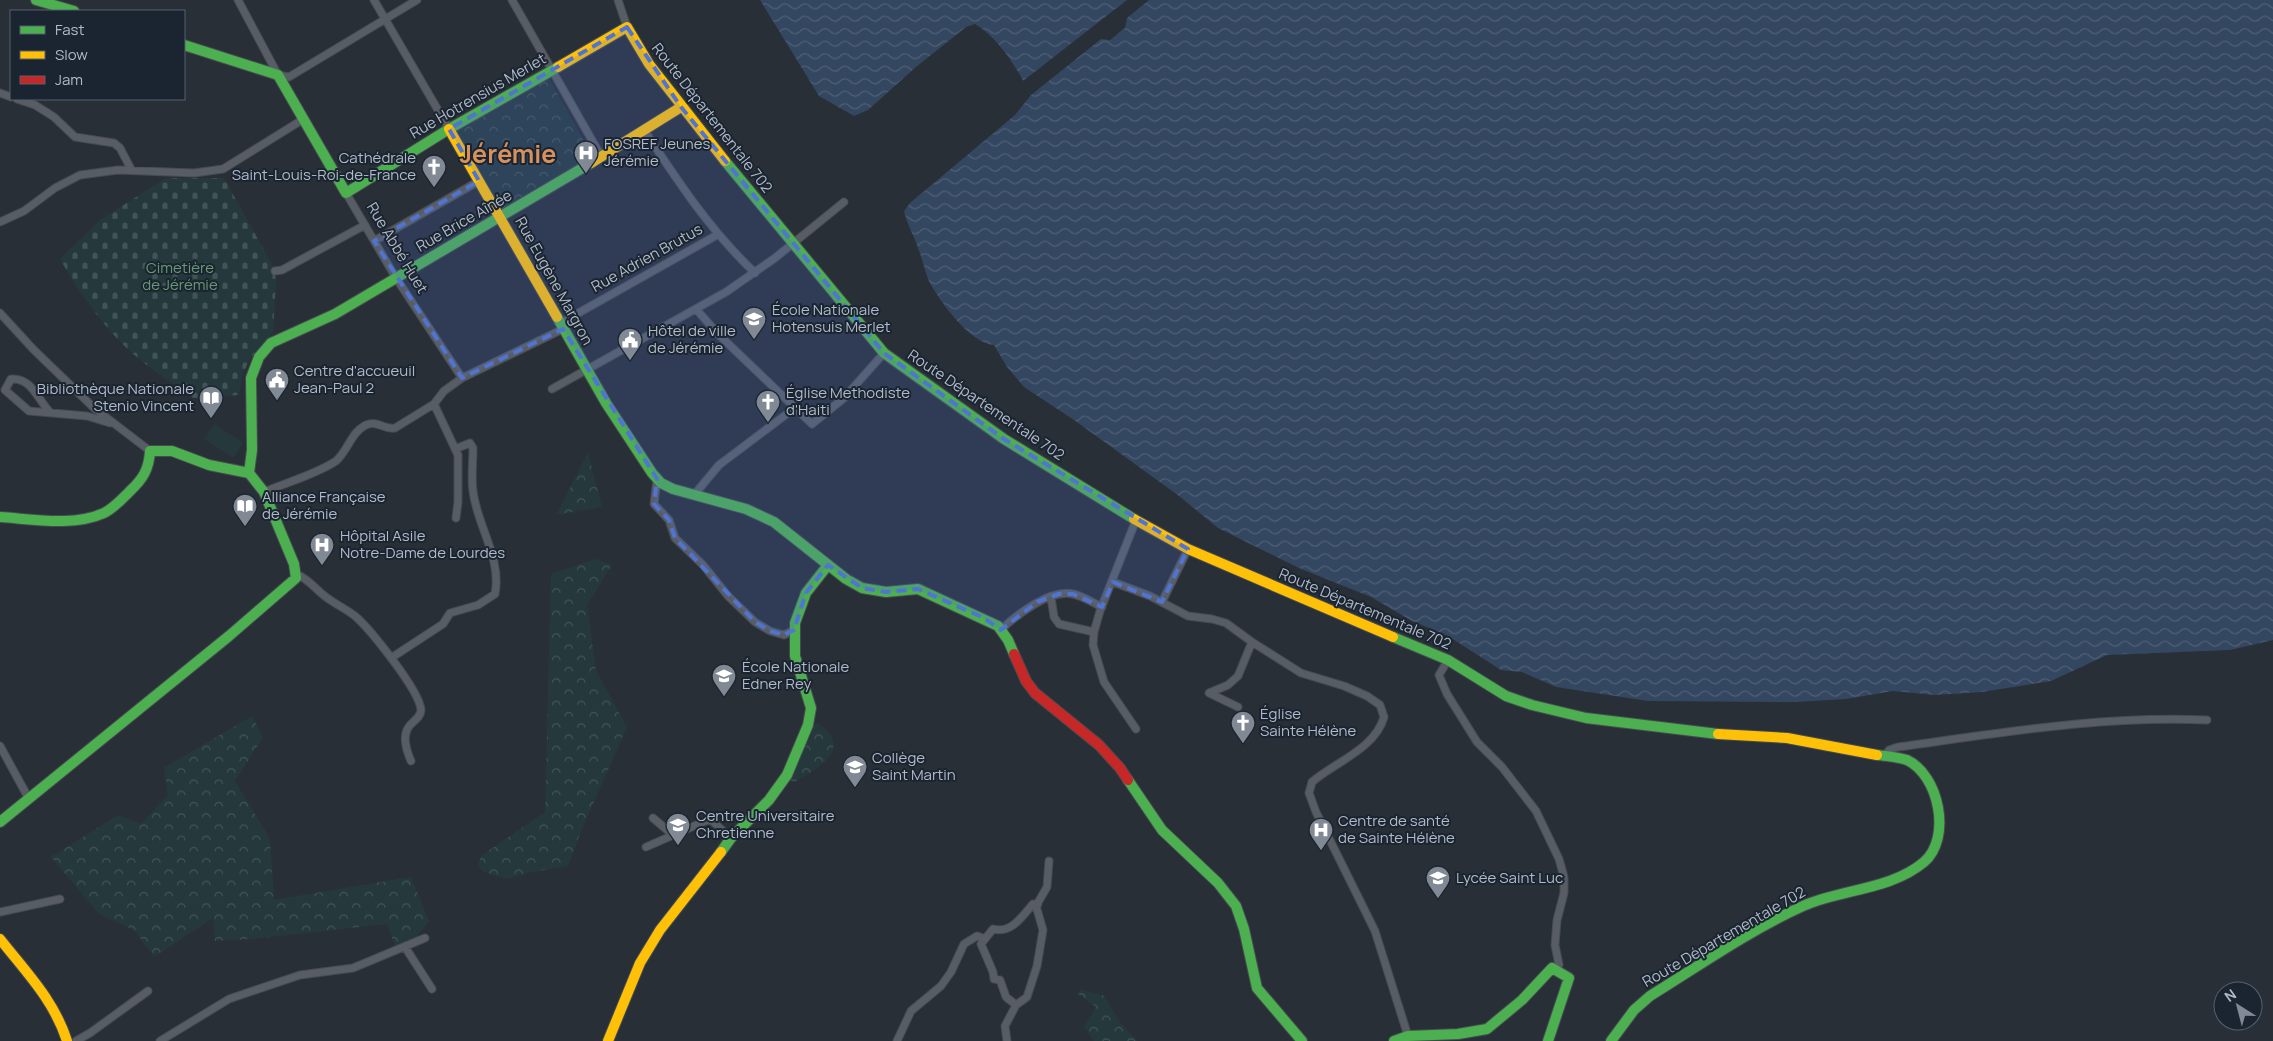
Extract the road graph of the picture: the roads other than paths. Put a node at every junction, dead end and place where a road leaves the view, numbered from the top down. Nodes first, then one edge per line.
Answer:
1 (36, 0) edge
2 (238, 0) edge
3 (374, 0) edge
4 (417, 0) edge
5 (512, 0) edge
6 (618, 0) edge
7 (71, 10) edge
8 (385, 19) junction
9 (627, 27) junction
10 (185, 44) edge
11 (552, 70) junction
12 (278, 75) junction
13 (20, 100) edge
14 (681, 107) junction
15 (302, 120) junction
16 (449, 129) junction
17 (644, 130) junction
18 (601, 156) junction
19 (131, 169) junction
20 (480, 182) junction
21 (346, 193) junction
22 (844, 202) dead end
23 (500, 217) junction
24 (0, 222) edge
25 (365, 225) junction
26 (717, 235) junction
27 (374, 241) junction
28 (791, 243) junction
29 (275, 271) dead end
30 (755, 273) junction
31 (396, 278) junction
32 (696, 309) junction
33 (0, 313) edge
34 (563, 329) junction
35 (884, 353) junction
36 (587, 369) junction
37 (462, 378) junction
38 (552, 388) dead end
39 (2, 389) edge
40 (434, 404) junction
41 (796, 408) junction
42 (51, 413) junction
43 (118, 426) junction
44 (455, 449) junction
45 (150, 451) junction
46 (249, 473) junction
47 (657, 479) junction
48 (264, 492) junction
49 (694, 494) junction
50 (0, 517) edge
51 (456, 518) dead end
52 (1136, 520) junction
53 (1188, 549) junction
54 (828, 565) junction
55 (296, 574) junction
56 (1113, 582) junction
57 (1051, 597) junction
58 (1162, 602) junction
59 (1102, 607) junction
60 (794, 630) junction
61 (1001, 630) junction
62 (1094, 632) junction
63 (1252, 642) junction
64 (391, 658) junction
65 (1448, 660) junction
66 (1238, 707) dead end
67 (2207, 720) dead end
68 (1136, 729) dead end
69 (0, 746) edge
70 (1884, 757) junction
71 (412, 761) dead end
72 (28, 799) junction
73 (653, 818) dead end
74 (0, 822) edge
75 (673, 835) junction
76 (731, 838) junction
77 (646, 847) dead end
78 (1049, 861) dead end
79 (60, 899) dead end
80 (1038, 904) junction
81 (0, 912) edge
82 (425, 938) dead end
83 (0, 939) edge
84 (985, 939) junction
85 (405, 947) junction
86 (1552, 968) junction
87 (432, 989) dead end
88 (148, 991) dead end
89 (1016, 1005) junction
90 (1408, 1036) junction
91 (67, 1041) edge
92 (76, 1041) edge
93 (160, 1041) edge
94 (608, 1041) edge
95 (897, 1041) edge
96 (1007, 1041) edge
97 (1302, 1041) edge
98 (1394, 1041) edge
99 (1548, 1041) edge
100 (1611, 1041) edge

1 - 7 street
2 - 12 street, Rue Abbé Huet
3 - 8 street, Rue Eugène Margron
4 - 8 street
5 - 11 street
6 - 9 street
8 - 12 street
8 - 16 street, Rue Eugène Margron
9 - 11 street, Rue Hotrensius Merlet
9 - 14 street, Route Départementale 702
10 - 12 street
11 - 16 street, Rue Hotrensius Merlet
11 - 18 street
12 - 15 street, Rue Abbé Huet
13 - 19 street
14 - 17 street, Rue Brice Aînée
14 - 28 street, Route Départementale 702
15 - 19 street
15 - 21 street, Rue Abbé Huet
16 - 20 street, Rue Eugène Margron
16 - 21 street, Rue Hotrensius Merlet
17 - 18 street, Rue Brice Aînée
17 - 26 street
18 - 23 street, Rue Brice Aînée
19 - 24 street
20 - 23 street, Rue Eugène Margron
20 - 27 street
21 - 25 street, Rue Abbé Huet
22 - 28 street
23 - 31 street, Rue Brice Aînée
23 - 34 street, Rue Eugène Margron
25 - 27 street, Rue Abbé Huet
25 - 29 street
26 - 30 street
26 - 34 street, Rue Adrien Brutus
27 - 31 street, Rue Abbé Huet
28 - 30 street
28 - 35 street, Route Départementale 702
30 - 32 street
31 - 37 street, Rue Abbé Huet
31 - 46 street, Rue Brice Aînée
32 - 36 street
32 - 41 street
33 - 43 street
34 - 36 street, Rue Eugène Margron
34 - 37 street, Rue Adrien Brutus
35 - 41 street
35 - 52 street, Route Départementale 702
36 - 38 street
36 - 47 street, Rue Eugène Margron
37 - 40 street, Rue Adrien Brutus
39 - 42 street
39 - 42 street
40 - 44 street
40 - 48 street, Rue Adrien Brutus
41 - 49 street
42 - 43 street
43 - 45 street
44 - 51 street
44 - 64 street
45 - 46 street
45 - 50 street
46 - 48 street
47 - 49 street
47 - 60 street
48 - 55 street
49 - 54 street
52 - 53 street, Route Départementale 702
52 - 56 street
53 - 58 street
53 - 65 street, Route Départementale 702
54 - 60 street
54 - 61 street
55 - 64 street
55 - 72 street
56 - 58 street
56 - 59 street
57 - 59 street
57 - 61 street
57 - 62 street
58 - 63 street
59 - 62 street
60 - 76 street
61 - 97 street
62 - 68 street
63 - 66 street
63 - 90 street
64 - 71 street
65 - 70 street, Route Départementale 702
65 - 86 street
67 - 70 street
69 - 72 street
70 - 100 street, Route Départementale 702
72 - 74 street
73 - 75 street
75 - 76 street
75 - 77 street
76 - 94 street
78 - 80 street
79 - 81 street
80 - 84 street
80 - 89 street
82 - 85 street
83 - 91 street
84 - 89 street
84 - 95 street
85 - 87 street
85 - 93 street
86 - 90 street
86 - 99 street
88 - 92 street
89 - 96 street
90 - 98 street

